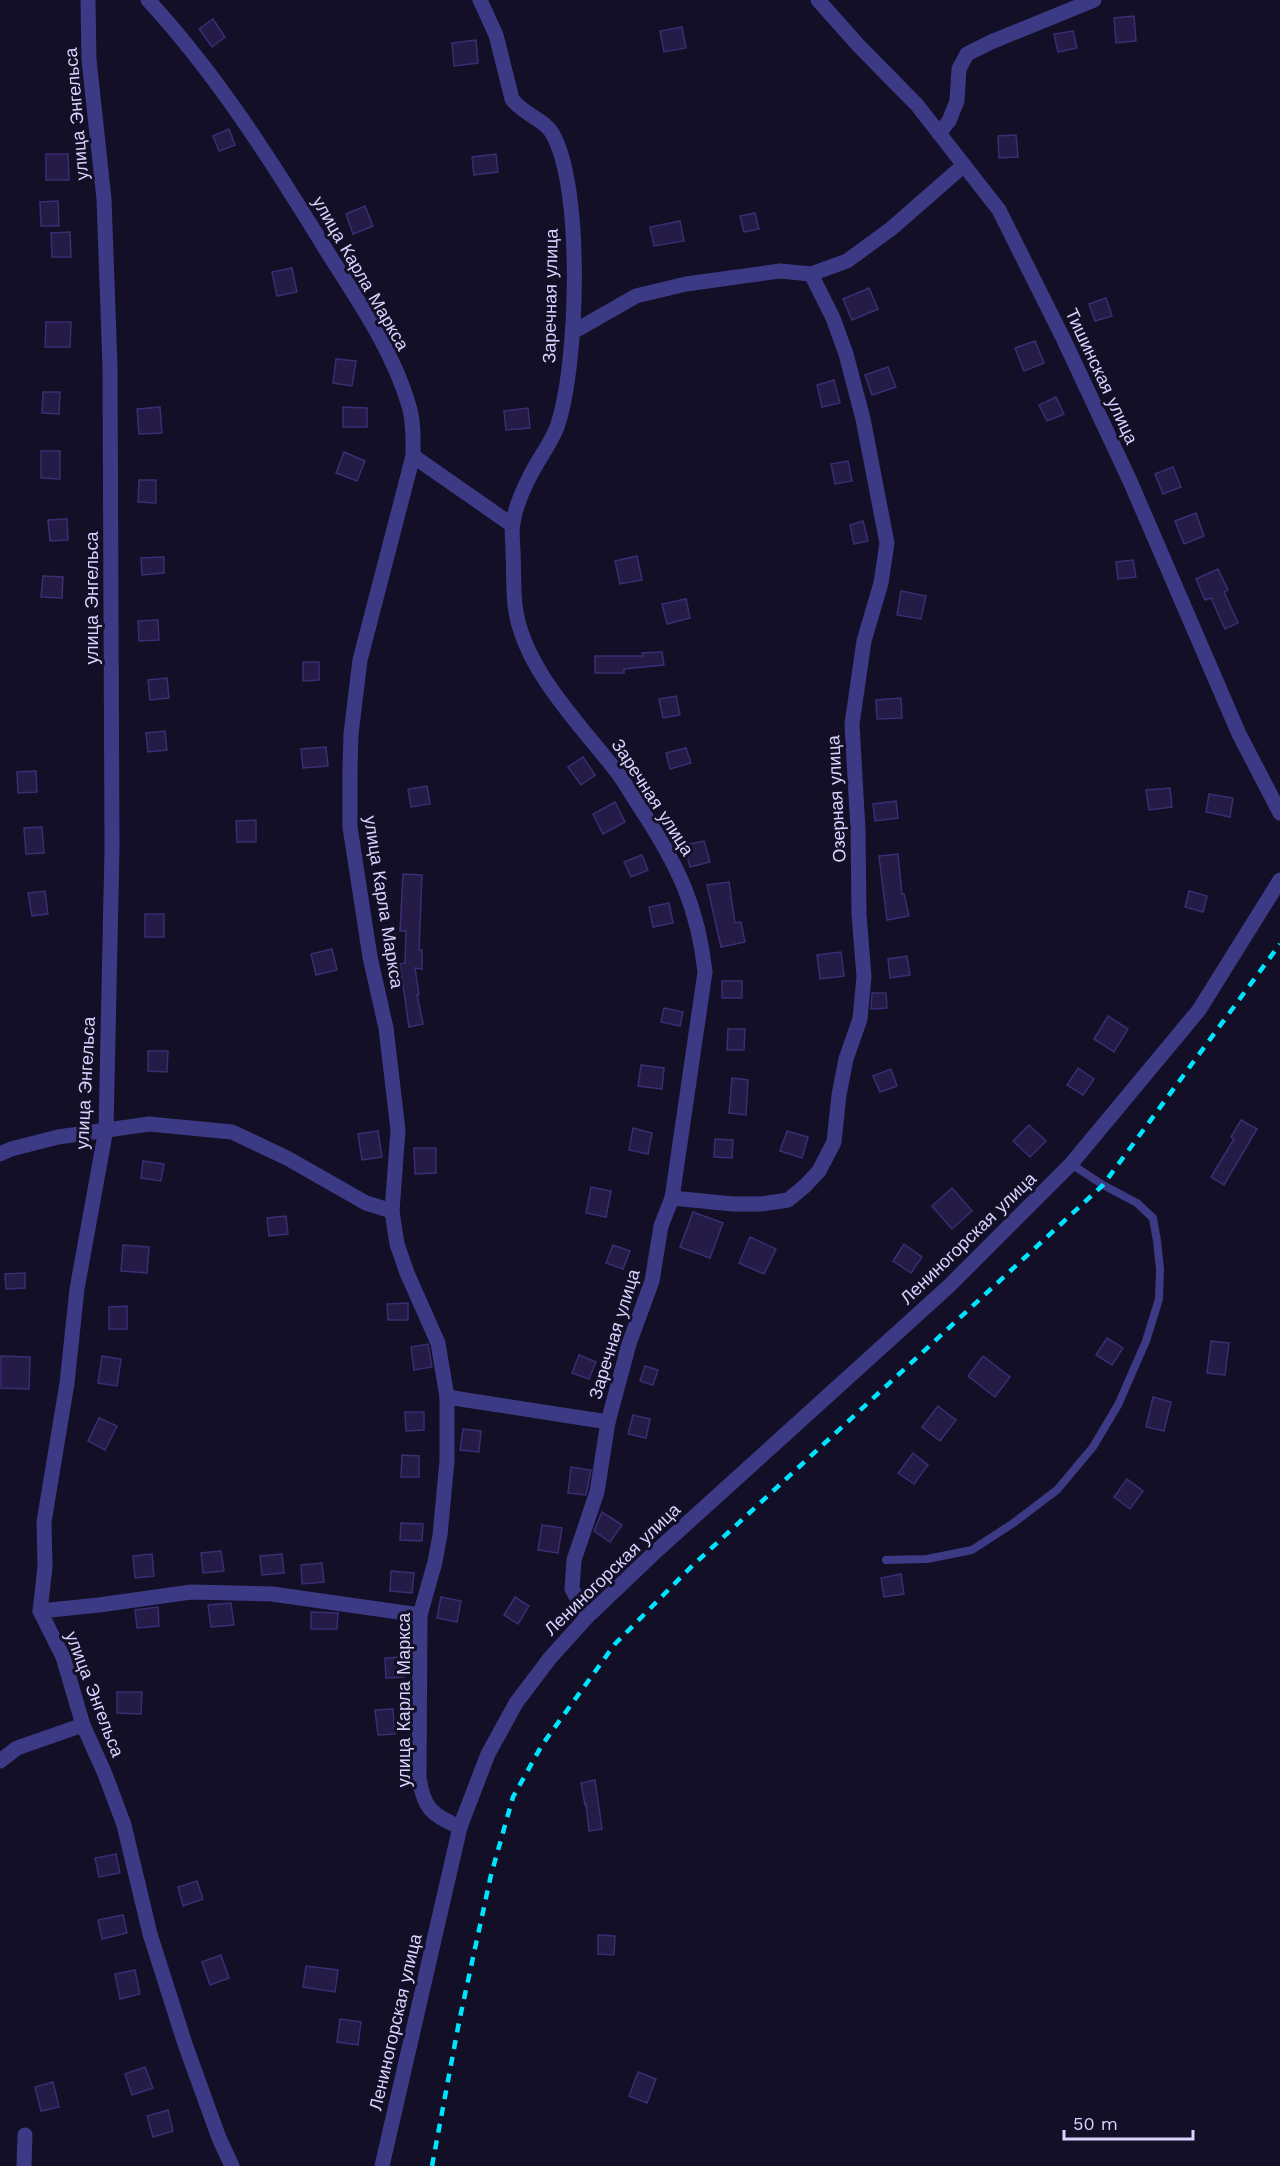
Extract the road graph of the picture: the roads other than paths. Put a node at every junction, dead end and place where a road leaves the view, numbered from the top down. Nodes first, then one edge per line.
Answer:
1 (88, 0) edge
2 (148, 0) edge
3 (480, 0) edge
4 (818, 0) edge
5 (1094, 0) edge
6 (939, 133) junction
7 (964, 165) junction
8 (811, 274) junction
9 (573, 332) junction
10 (413, 456) junction
11 (512, 525) junction
12 (1280, 813) edge
13 (1280, 880) edge
14 (106, 1129) junction
15 (0, 1154) edge
16 (1071, 1164) junction
17 (672, 1198) junction
18 (392, 1211) junction
19 (447, 1397) junction
20 (608, 1422) junction
21 (886, 1560) dead end
22 (40, 1611) junction
23 (420, 1615) junction
24 (587, 1617) junction
25 (82, 1725) junction
26 (0, 1761) edge
27 (460, 1827) junction
28 (25, 2136) dead end
29 (24, 2166) edge
30 (232, 2166) edge
31 (382, 2166) edge

1 - 14 street, улица Энгельса
2 - 10 street, улица Карла Маркса
3 - 9 street, Заречная улица
4 - 6 street, Тишинская улица
5 - 6 street
6 - 7 street, Тишинская улица
7 - 8 street
7 - 12 street, Тишинская улица
8 - 9 street
8 - 17 street, Озерная улица
9 - 11 street, Заречная улица
10 - 11 street
10 - 18 street, улица Карла Маркса
11 - 17 street, Заречная улица
13 - 16 street, Лениногорская улица
14 - 15 street
14 - 18 street
14 - 22 street, улица Энгельса
16 - 21 lane
16 - 24 street, Лениногорская улица
17 - 20 street, Заречная улица
18 - 19 street, улица Карла Маркса
19 - 20 street
19 - 23 street, улица Карла Маркса
20 - 24 street, Заречная улица
22 - 23 street
22 - 25 street, улица Энгельса
23 - 27 street, улица Карла Маркса
24 - 27 street, Лениногорская улица
25 - 26 street
25 - 30 street, улица Энгельса
27 - 31 street, Лениногорская улица
28 - 29 street

